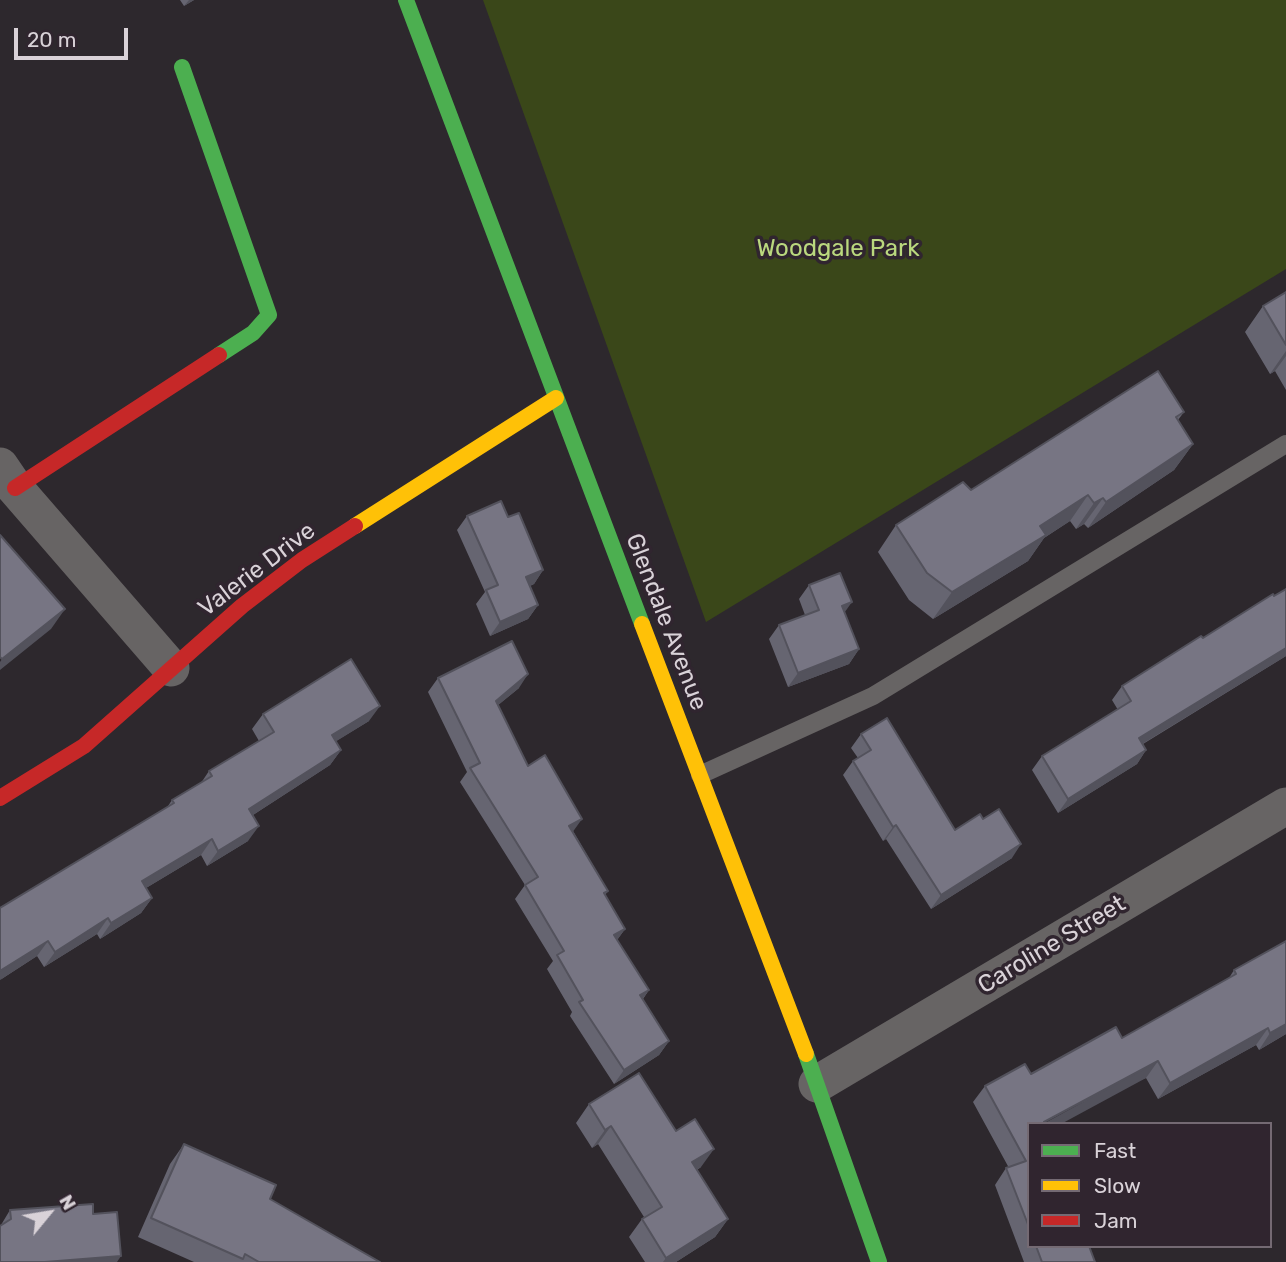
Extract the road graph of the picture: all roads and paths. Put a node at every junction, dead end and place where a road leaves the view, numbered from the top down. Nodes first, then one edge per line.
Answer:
1 (405, 0) edge
2 (182, 68) dead end
3 (556, 398) junction
4 (1286, 444) edge
5 (7, 477) edge
6 (171, 668) junction
7 (700, 775) junction
8 (0, 798) edge
9 (1286, 806) edge
10 (817, 1084) junction
11 (879, 1262) edge

1 - 3 main road, Glendale Avenue
2 - 5 main road
3 - 6 main road, Valerie Drive
3 - 7 main road, Glendale Avenue
4 - 7 lane
5 - 6 street
6 - 8 main road, Valerie Drive
7 - 10 main road, Glendale Avenue
9 - 10 street, Caroline Street
10 - 11 main road, Glendale Avenue

